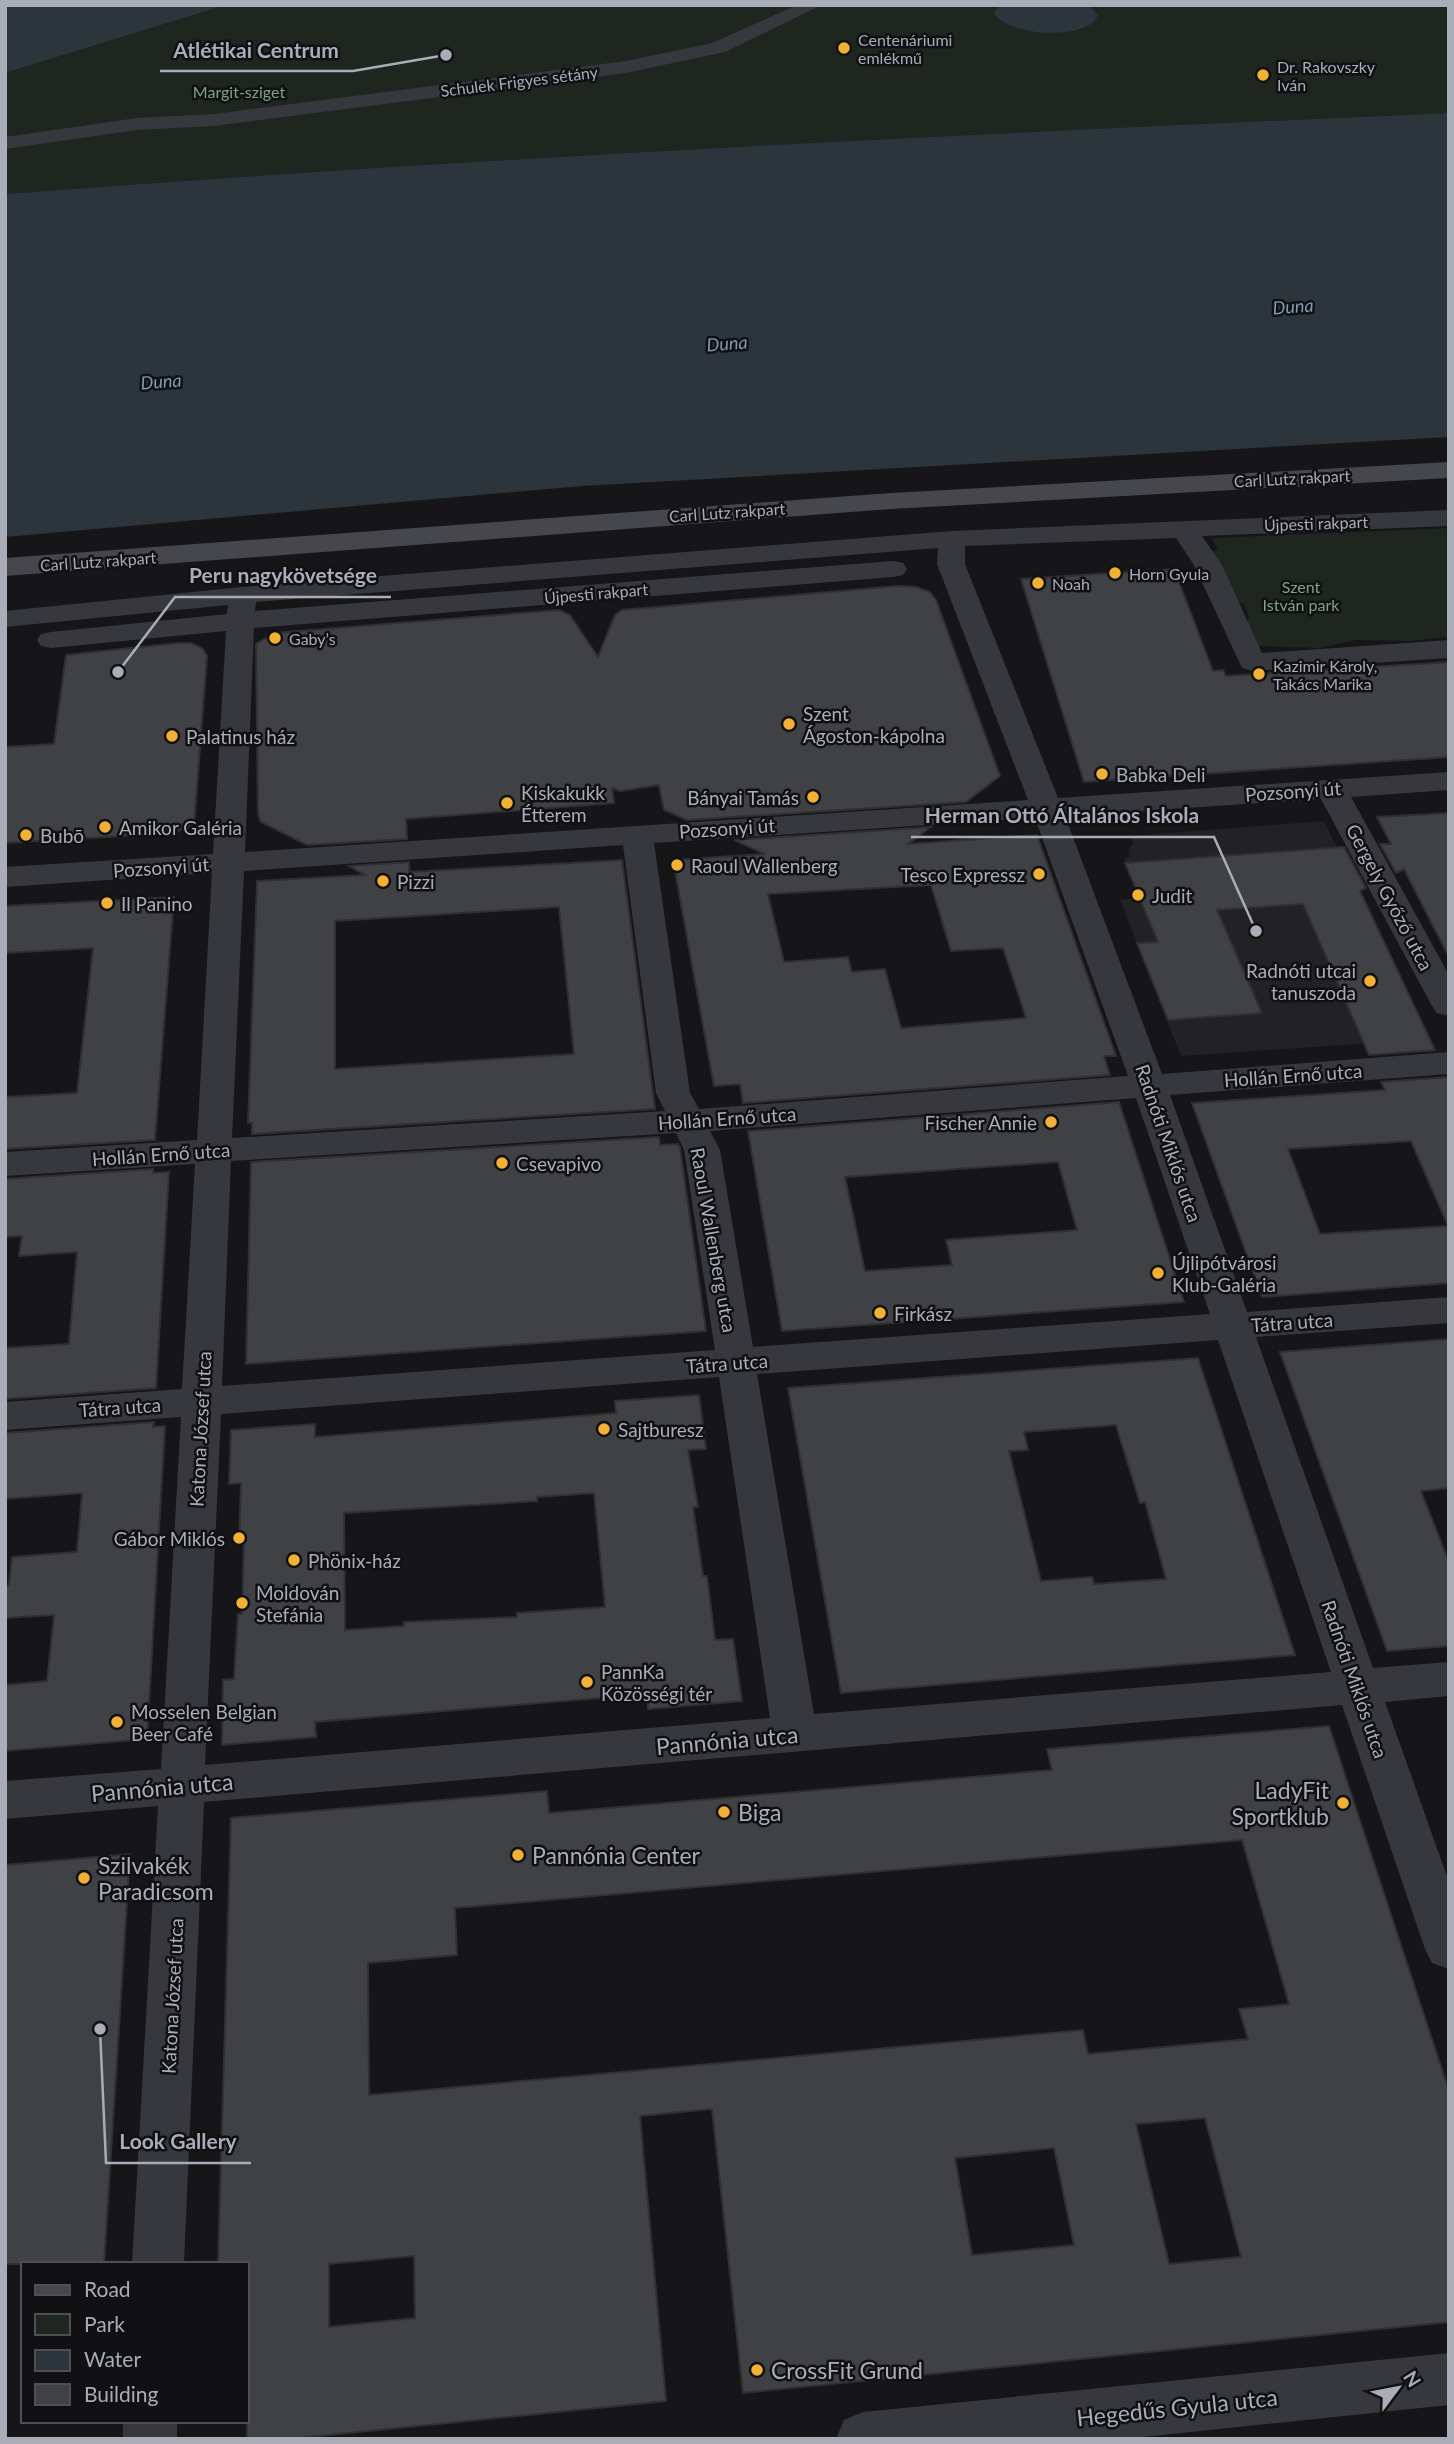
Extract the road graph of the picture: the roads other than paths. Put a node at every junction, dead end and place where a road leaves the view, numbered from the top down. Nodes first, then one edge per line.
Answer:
1 (813, 5) edge
2 (214, 120) junction
3 (5, 143) edge
4 (5, 150) edge
5 (1449, 470) edge
6 (1449, 518) edge
7 (1184, 530) junction
8 (952, 552) junction
9 (190, 555) junction
10 (5, 568) edge
11 (5, 589) edge
12 (241, 608) junction
13 (5, 619) edge
14 (5, 644) edge
15 (1449, 649) edge
16 (1449, 781) edge
17 (1331, 788) junction
18 (1046, 806) junction
19 (637, 834) junction
20 (228, 862) junction
21 (5, 877) edge
22 (1449, 1006) edge
23 (1449, 1063) edge
24 (1149, 1085) junction
25 (687, 1121) junction
26 (214, 1151) junction
27 (5, 1164) edge
28 (1449, 1310) edge
29 (1233, 1326) junction
30 (736, 1362) junction
31 (202, 1401) junction
32 (5, 1416) edge
33 (1449, 1679) edge
34 (1358, 1687) junction
35 (795, 1734) junction
36 (183, 1785) junction
37 (5, 1800) edge
38 (1449, 1949) edge
39 (158, 2262) edge
40 (1449, 2379) edge
41 (863, 2439) edge

1 - 2 street, Schulek Frigyes sétány
2 - 3 street, Schulek Frigyes sétány
2 - 4 street, Schulek Frigyes sétány
5 - 9 main road, Carl Lutz rakpart
6 - 7 street, Újpesti rakpart
7 - 8 street, Újpesti rakpart
7 - 15 street
8 - 12 street, Újpesti rakpart
8 - 18 street, Radnóti Miklós utca
9 - 10 main road, Carl Lutz rakpart
9 - 11 main road
12 - 13 street, Újpesti rakpart
12 - 14 street, Újpesti rakpart
12 - 20 street, Katona József utca
16 - 17 street, Pozsonyi út
17 - 18 street, Pozsonyi út
17 - 22 street, Gergely Győző utca
18 - 19 street, Pozsonyi út
18 - 24 street, Radnóti Miklós utca
19 - 20 street, Pozsonyi út
19 - 25 street, Raoul Wallenberg utca
20 - 21 street, Pozsonyi út
20 - 26 street, Katona József utca
23 - 24 street, Hollán Ernő utca
24 - 25 street, Hollán Ernő utca
24 - 29 street, Radnóti Miklós utca
25 - 26 street, Hollán Ernő utca
25 - 30 street, Raoul Wallenberg utca
26 - 27 street, Hollán Ernő utca
26 - 31 street, Katona József utca
28 - 29 street, Tátra utca
29 - 30 street, Tátra utca
29 - 34 street, Radnóti Miklós utca
30 - 31 street, Tátra utca
30 - 35 street, Raoul Wallenberg utca
31 - 32 street, Tátra utca
31 - 36 street, Katona József utca
33 - 34 street, Pannónia utca
34 - 35 street, Pannónia utca
34 - 38 street, Radnóti Miklós utca
35 - 36 street, Pannónia utca
36 - 37 street, Pannónia utca
36 - 39 street, Katona József utca
40 - 41 street, Hegedűs Gyula utca

